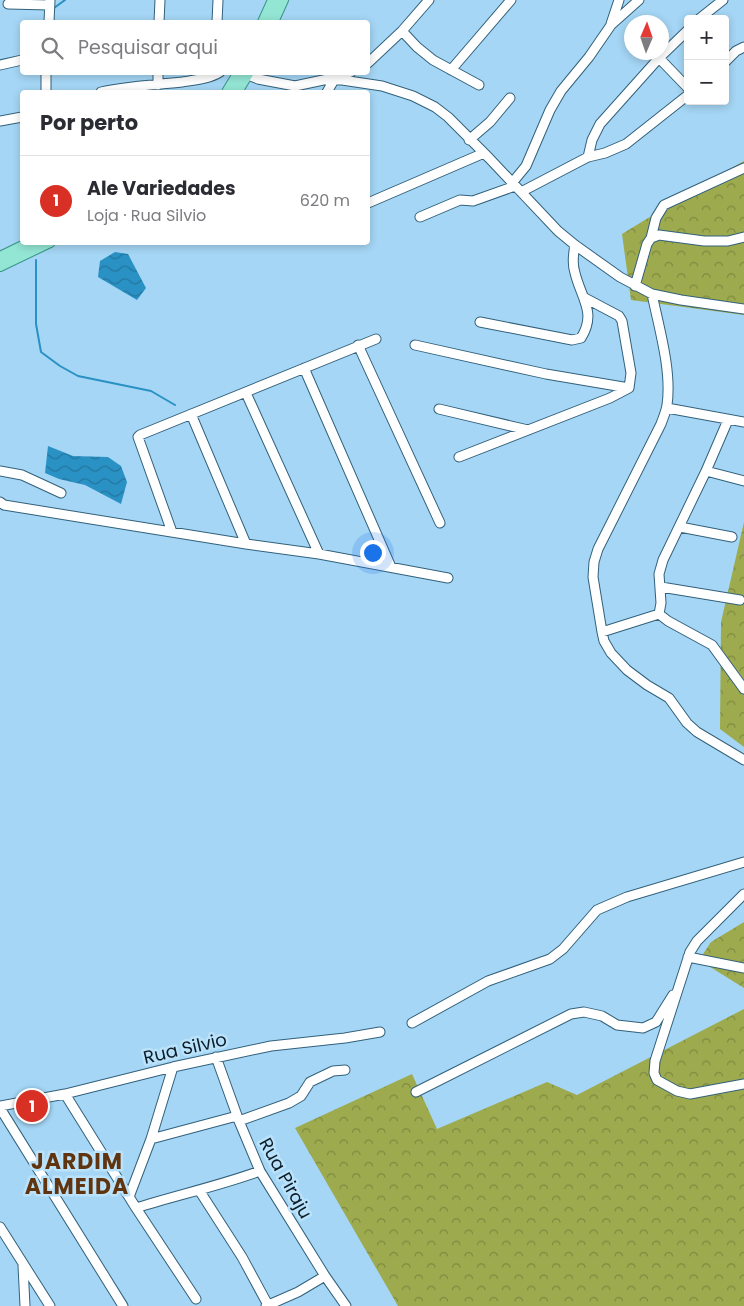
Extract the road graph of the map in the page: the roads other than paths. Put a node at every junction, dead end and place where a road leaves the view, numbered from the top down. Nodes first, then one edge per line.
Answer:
1 (160, 0) edge
2 (218, 0) edge
3 (273, 0) edge
4 (283, 0) edge
5 (429, 0) edge
6 (511, 0) edge
7 (619, 0) edge
8 (639, 0) edge
9 (723, 0) edge
10 (50, 2) edge
11 (8, 4) dead end
12 (704, 15) edge
13 (49, 20) edge
14 (160, 20) edge
15 (217, 20) edge
16 (264, 20) edge
17 (274, 20) edge
18 (611, 25) junction
19 (402, 31) junction
20 (684, 34) edge
21 (744, 47) edge
22 (669, 48) edge
23 (20, 60) edge
24 (657, 60) edge
25 (661, 60) edge
26 (727, 60) edge
27 (370, 61) edge
28 (0, 65) edge
29 (451, 70) junction
30 (46, 75) edge
31 (158, 75) edge
32 (214, 75) edge
33 (242, 75) edge
34 (243, 75) edge
35 (250, 75) edge
36 (345, 75) edge
37 (363, 75) edge
38 (334, 80) junction
39 (361, 83) junction
40 (479, 84) dead end
41 (684, 84) edge
42 (158, 85) junction
43 (46, 90) edge
44 (110, 90) edge
45 (229, 90) edge
46 (238, 90) edge
47 (328, 90) edge
48 (510, 98) dead end
49 (684, 98) edge
50 (20, 117) edge
51 (0, 121) edge
52 (469, 140) junction
53 (484, 153) junction
54 (588, 157) junction
55 (744, 168) edge
56 (516, 187) junction
57 (370, 203) edge
58 (420, 216) dead end
59 (744, 237) edge
60 (651, 238) junction
61 (24, 245) edge
62 (44, 245) edge
63 (575, 246) junction
64 (0, 257) edge
65 (0, 266) edge
66 (635, 286) junction
67 (652, 294) junction
68 (585, 298) junction
69 (744, 309) edge
70 (480, 322) dead end
71 (376, 339) dead end
72 (358, 345) junction
73 (415, 345) dead end
74 (304, 368) junction
75 (629, 388) junction
76 (246, 393) junction
77 (666, 408) junction
78 (439, 409) dead end
79 (191, 414) junction
80 (728, 420) junction
81 (744, 422) edge
82 (528, 430) junction
83 (459, 457) dead end
84 (0, 471) edge
85 (706, 471) junction
86 (744, 481) edge
87 (61, 493) dead end
88 (0, 502) edge
89 (440, 524) dead end
90 (680, 527) junction
91 (172, 532) junction
92 (732, 537) dead end
93 (246, 544) junction
94 (320, 554) junction
95 (392, 567) junction
96 (448, 578) dead end
97 (661, 587) junction
98 (740, 600) dead end
99 (659, 614) junction
100 (602, 632) junction
101 (744, 689) edge
102 (744, 760) edge
103 (744, 862) edge
104 (744, 894) edge
105 (688, 957) junction
106 (744, 968) edge
107 (676, 991) junction
108 (412, 1024) dead end
109 (380, 1032) dead end
110 (216, 1057) junction
111 (173, 1067) junction
112 (345, 1070) dead end
113 (744, 1084) edge
114 (416, 1092) dead end
115 (65, 1094) junction
116 (0, 1107) edge
117 (238, 1118) junction
118 (151, 1139) junction
119 (260, 1171) junction
120 (199, 1190) junction
121 (129, 1197) junction
122 (136, 1208) junction
123 (0, 1227) edge
124 (0, 1237) edge
125 (9, 1242) junction
126 (23, 1265) junction
127 (325, 1276) junction
128 (196, 1299) dead end
129 (267, 1305) edge
130 (25, 1306) edge
131 (50, 1306) edge
132 (123, 1306) edge
133 (346, 1306) edge

1 - 14 street
2 - 15 street
3 - 16 main road
4 - 17 main road
5 - 19 street
6 - 29 street
7 - 18 street
8 - 18 street
9 - 12 street
10 - 11 street
10 - 13 street
18 - 56 street
19 - 27 street
19 - 29 street
20 - 22 street
21 - 26 street
23 - 28 street
24 - 54 street
25 - 41 street
29 - 40 street
30 - 43 street
31 - 42 street
32 - 42 street
33 - 45 main road
34 - 46 main road
35 - 38 street
36 - 38 street
37 - 39 street
38 - 39 street
38 - 47 street
39 - 52 street
42 - 44 street
48 - 52 street
49 - 54 street
50 - 51 street
52 - 53 street
53 - 56 street
53 - 57 street
54 - 56 street
55 - 60 street
56 - 58 street
56 - 63 street
59 - 60 street
60 - 66 street
61 - 64 main road
62 - 65 main road
63 - 66 street
63 - 68 street
66 - 67 street
67 - 69 street
67 - 77 street
68 - 70 street
68 - 75 street
71 - 72 street
72 - 74 street
72 - 89 street
73 - 75 street
74 - 76 street
74 - 95 street
75 - 82 street
76 - 79 street
76 - 94 street
77 - 80 street
77 - 100 street
78 - 82 street
79 - 91 street
79 - 93 street
80 - 81 street
80 - 85 street
82 - 83 street
84 - 87 street
85 - 86 street
85 - 90 street
88 - 91 street
90 - 92 street
90 - 97 street
91 - 93 street
93 - 94 street
94 - 95 street
95 - 96 street
97 - 98 street
97 - 99 street
99 - 100 street
99 - 101 street
100 - 102 street
103 - 108 street
104 - 105 street
105 - 106 street
105 - 107 street
107 - 113 street
107 - 114 street
109 - 110 street, Rua Silvio
110 - 111 street, Rua Silvio
110 - 117 street, Rua Piraju
111 - 115 street, Rua Silvio
111 - 118 street
112 - 117 street
115 - 116 street, Rua Silvio
115 - 121 street
116 - 132 street
117 - 118 street
117 - 119 street, Rua Piraju
118 - 121 street
119 - 120 street
119 - 127 street, Rua Piraju
120 - 122 street
120 - 129 street
121 - 122 street
122 - 128 street
123 - 125 street
124 - 125 street
125 - 126 street
126 - 130 street
126 - 131 street
127 - 129 street
127 - 133 street, Rua Piraju

